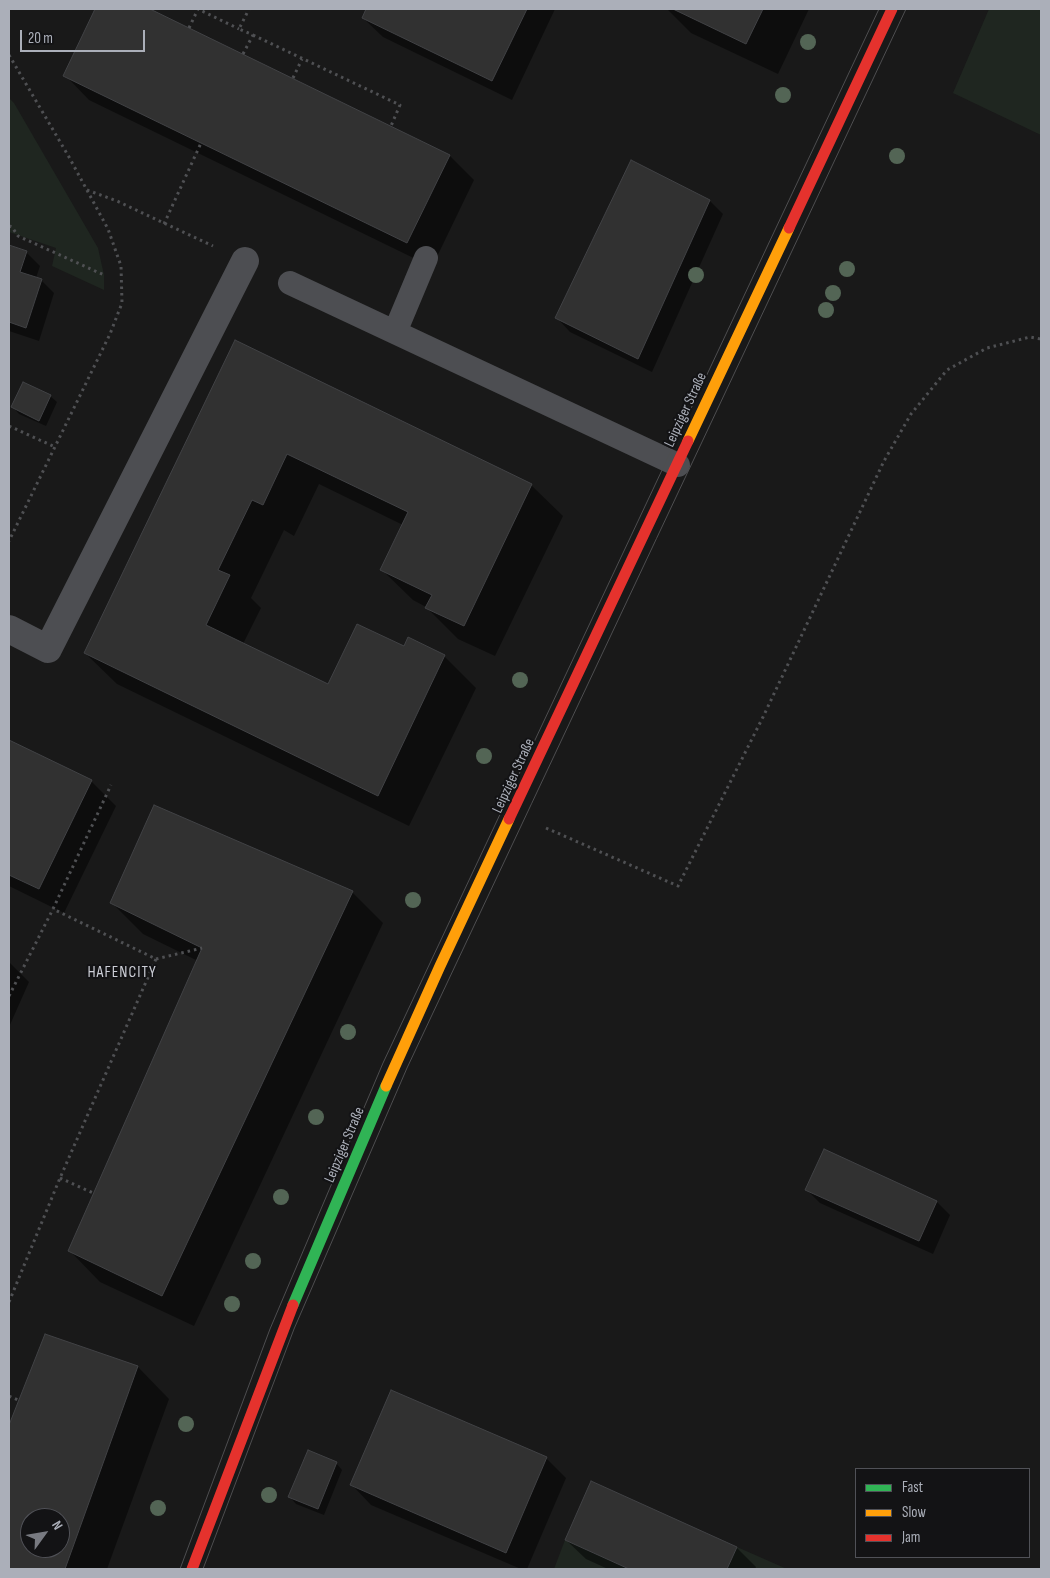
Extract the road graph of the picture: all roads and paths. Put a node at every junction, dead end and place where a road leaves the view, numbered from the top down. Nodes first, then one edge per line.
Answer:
1 (249, 9) edge
2 (892, 9) edge
3 (189, 28) dead end
4 (239, 29) junction
5 (253, 35) junction
6 (243, 54) dead end
7 (9, 55) edge
8 (302, 59) junction
9 (292, 78) dead end
10 (391, 126) dead end
11 (201, 143) dead end
12 (87, 190) junction
13 (164, 224) junction
14 (9, 226) edge
15 (426, 258) dead end
16 (245, 261) joint
17 (104, 275) dead end
18 (290, 283) dead end
19 (395, 332) junction
20 (1041, 339) edge
21 (9, 426) edge
22 (55, 447) junction
23 (678, 465) junction
24 (9, 542) edge
25 (9, 630) edge
26 (111, 785) dead end
27 (514, 812) junction
28 (53, 909) junction
29 (202, 948) dead end
30 (156, 959) junction
31 (9, 996) edge
32 (60, 1178) junction
33 (93, 1193) dead end
34 (9, 1302) edge
35 (9, 1396) edge
36 (18, 1400) dead end
37 (192, 1569) edge

1 - 4 path
2 - 23 main road, Leipziger Straße
3 - 4 path
4 - 5 path
5 - 6 path
5 - 8 path
7 - 12 path
8 - 9 path
8 - 10 path
11 - 13 path
12 - 13 path
12 - 22 path
13 - 16 path
14 - 17 path
15 - 19 lane
16 - 25 street
18 - 19 lane
19 - 23 lane
20 - 27 path
21 - 22 path
22 - 24 path
23 - 27 main road, Leipziger Straße
26 - 28 path
27 - 37 main road, Leipziger Straße
28 - 30 path
28 - 31 path
29 - 30 path
30 - 32 path
32 - 33 path
32 - 34 path
35 - 36 path

